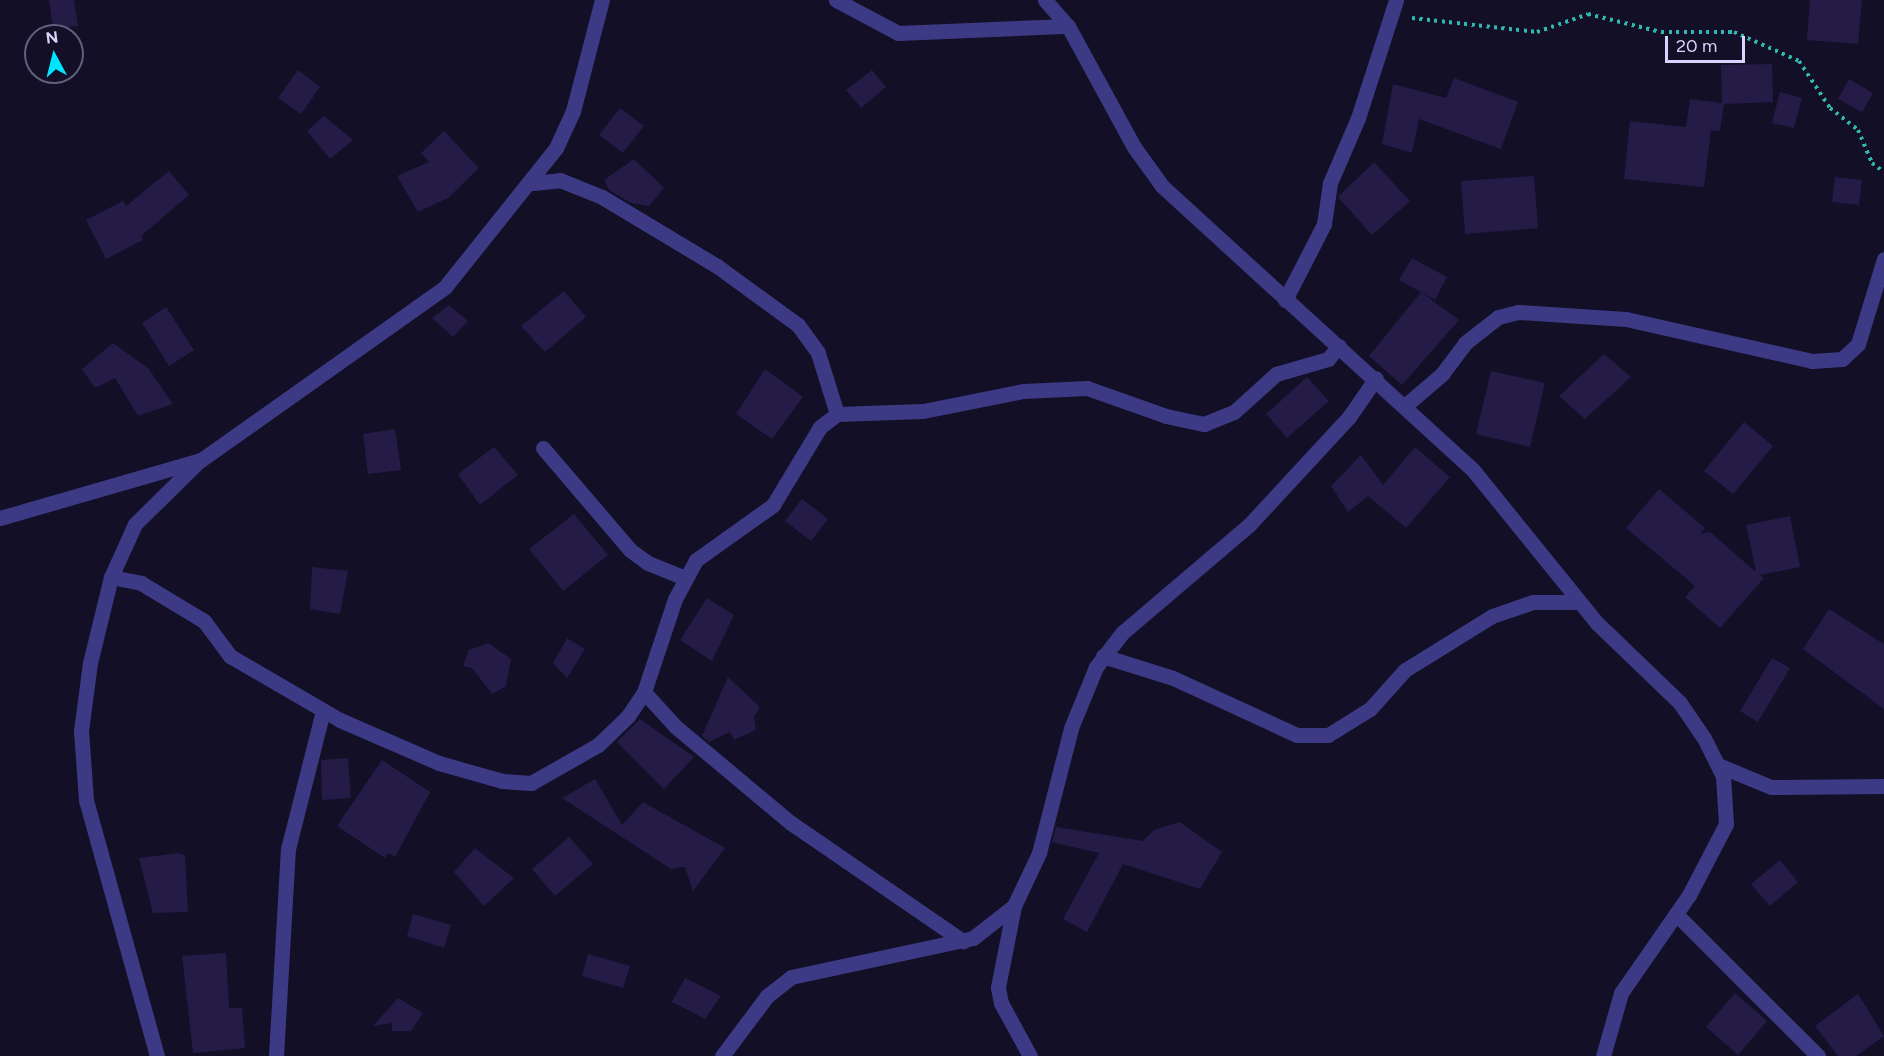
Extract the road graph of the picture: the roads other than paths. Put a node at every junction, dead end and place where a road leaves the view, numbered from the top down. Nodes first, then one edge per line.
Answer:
1 (602, 0) edge
2 (836, 0) edge
3 (1045, 0) edge
4 (1395, 8) edge
5 (1068, 26) junction
6 (533, 183) junction
7 (1884, 259) edge
8 (1285, 300) junction
9 (1339, 346) junction
10 (1376, 378) junction
11 (1406, 405) junction
12 (837, 414) junction
13 (543, 448) dead end
14 (201, 460) junction
15 (0, 518) edge
16 (111, 576) junction
17 (685, 578) junction
18 (1575, 597) junction
19 (1103, 656) junction
20 (644, 692) junction
21 (323, 711) junction
22 (1718, 765) junction
23 (1884, 786) edge
24 (1014, 906) junction
25 (1676, 914) junction
26 (963, 941) junction
27 (157, 1056) edge
28 (276, 1056) edge
29 (722, 1056) edge
30 (1030, 1056) edge
31 (1603, 1056) edge
32 (1818, 1056) edge

1 - 6 street
2 - 5 street
3 - 5 street
4 - 8 street
5 - 8 street
6 - 12 street
6 - 14 street
7 - 11 street
8 - 9 street
9 - 10 street
9 - 12 street
10 - 11 street
10 - 19 street
11 - 18 street
12 - 17 street
13 - 17 street
14 - 15 street
14 - 16 street
16 - 21 street
16 - 27 street
17 - 20 street
18 - 19 street
18 - 22 street
19 - 24 street
20 - 21 street
20 - 26 street
21 - 28 street
22 - 23 street
22 - 25 street
24 - 26 street
24 - 30 street
25 - 31 street
25 - 32 street
26 - 29 street

